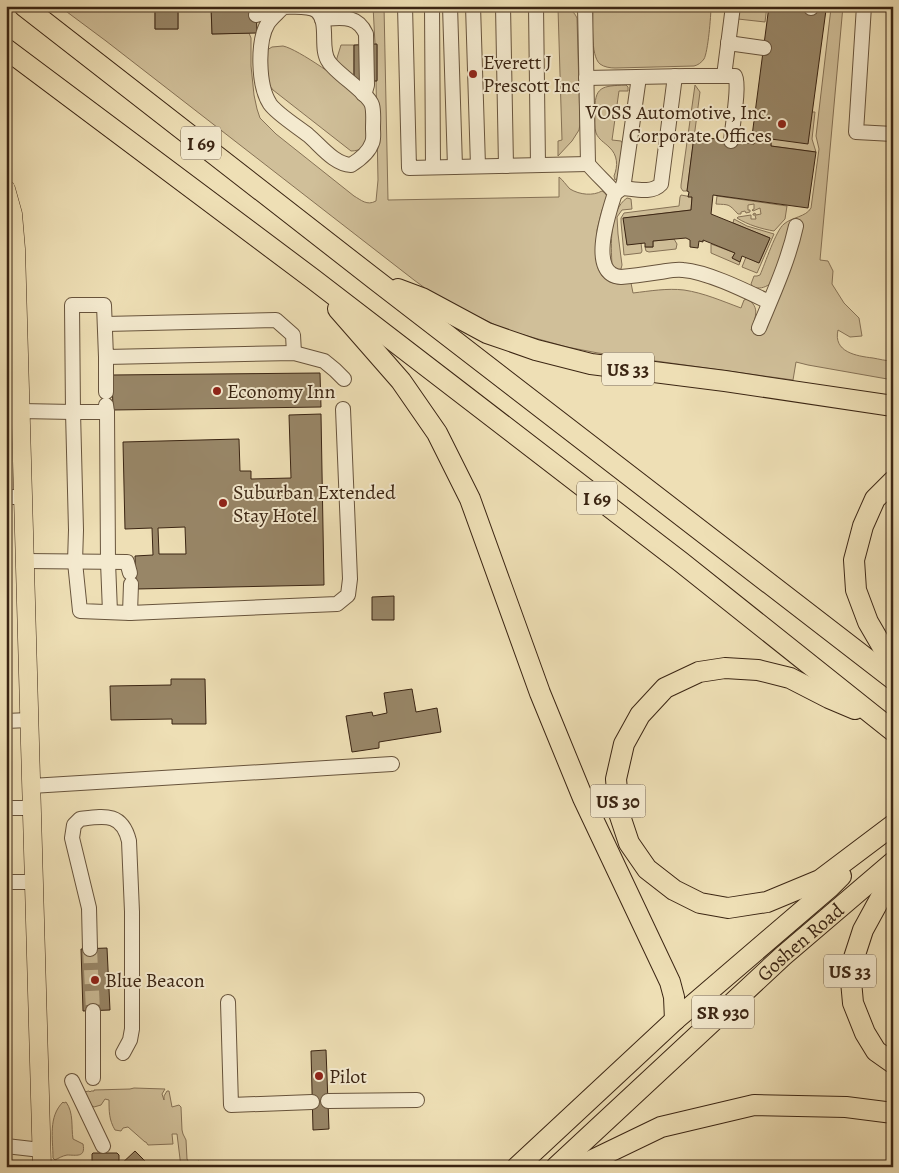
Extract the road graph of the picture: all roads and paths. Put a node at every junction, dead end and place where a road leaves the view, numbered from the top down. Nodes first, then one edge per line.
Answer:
1 (24, 6) edge
2 (405, 6) edge
3 (432, 6) edge
4 (450, 6) edge
5 (473, 6) edge
6 (503, 6) edge
7 (536, 6) edge
8 (585, 6) edge
9 (733, 6) edge
10 (864, 6) edge
11 (284, 7) edge
12 (264, 14) edge
13 (322, 19) junction
14 (728, 43) junction
15 (764, 48) dead end
16 (6, 49) edge
17 (675, 76) junction
18 (724, 76) junction
19 (639, 77) junction
20 (586, 78) junction
21 (363, 94) junction
22 (893, 134) edge
23 (731, 140) dead end
24 (588, 164) junction
25 (538, 165) junction
26 (478, 166) junction
27 (506, 166) junction
28 (455, 167) junction
29 (433, 168) junction
30 (6, 189) edge
31 (619, 190) junction
32 (796, 226) dead end
33 (11, 236) edge
34 (313, 279) junction
35 (377, 281) junction
36 (769, 302) junction
37 (12, 313) edge
38 (105, 324) junction
39 (759, 328) dead end
40 (294, 353) junction
41 (106, 357) junction
42 (344, 379) dead end
43 (107, 403) junction
44 (893, 406) edge
45 (343, 410) dead end
46 (13, 412) edge
47 (73, 412) junction
48 (893, 481) edge
49 (15, 497) edge
50 (25, 561) junction
51 (75, 562) junction
52 (108, 562) junction
53 (110, 612) junction
54 (130, 613) junction
55 (893, 665) edge
56 (893, 679) edge
57 (29, 720) junction
58 (6, 721) edge
59 (885, 725) edge
60 (392, 764) dead end
61 (31, 786) junction
62 (6, 808) edge
63 (32, 808) junction
64 (893, 825) edge
65 (893, 862) edge
66 (893, 875) edge
67 (6, 882) edge
68 (34, 882) junction
69 (90, 949) tunnel mouth
70 (228, 1002) dead end
71 (93, 1011) tunnel mouth
72 (675, 1020) junction
73 (123, 1053) dead end
74 (893, 1063) edge
75 (93, 1078) dead end
76 (72, 1082) dead end
77 (416, 1100) dead end
78 (328, 1101) dead end
79 (312, 1102) dead end
80 (893, 1113) edge
81 (6, 1146) edge
82 (103, 1146) dead end
83 (41, 1158) edge
84 (517, 1167) edge
85 (556, 1167) edge
86 (578, 1167) edge

1 - 35 highway, I 69
2 - 29 street
3 - 29 street
4 - 28 street
5 - 26 street
6 - 27 street
7 - 25 street
8 - 20 street
9 - 14 street
10 - 22 street
11 - 12 street
11 - 13 street
12 - 21 street
13 - 21 street
13 - 21 street
14 - 15 street
14 - 18 street
16 - 34 highway, I 69
17 - 18 street
17 - 19 street
17 - 31 street
18 - 23 street
19 - 20 street
19 - 31 street
20 - 24 street
24 - 25 street
24 - 31 street
25 - 27 street
26 - 27 street
26 - 28 street
28 - 29 street
30 - 33 main road
31 - 36 street
32 - 36 street
33 - 37 main road
34 - 59 highway, I 69
34 - 72 highway
35 - 44 highway, US 33
35 - 56 highway, I 69
36 - 39 street
37 - 46 main road
38 - 40 street
38 - 41 street
38 - 47 street
40 - 41 street
40 - 42 street
41 - 43 street
43 - 47 street
43 - 52 street
45 - 54 street
46 - 47 street
46 - 49 main road
47 - 51 street
48 - 55 highway
49 - 50 main road
50 - 51 street
50 - 57 main road
51 - 52 street
51 - 53 street
52 - 53 street
52 - 54 street
53 - 54 street
57 - 58 street
57 - 61 main road
59 - 64 highway, US 30
60 - 61 street
61 - 63 main road
62 - 63 street
63 - 68 main road
64 - 72 highway, SR 930
65 - 85 highway, Goshen Road / SR 930
66 - 74 highway, US 33
67 - 68 street
68 - 83 main road
69 - 73 street
70 - 79 street
71 - 75 street
72 - 84 highway, SR 930
76 - 82 street
77 - 78 street
80 - 86 highway
81 - 83 street

